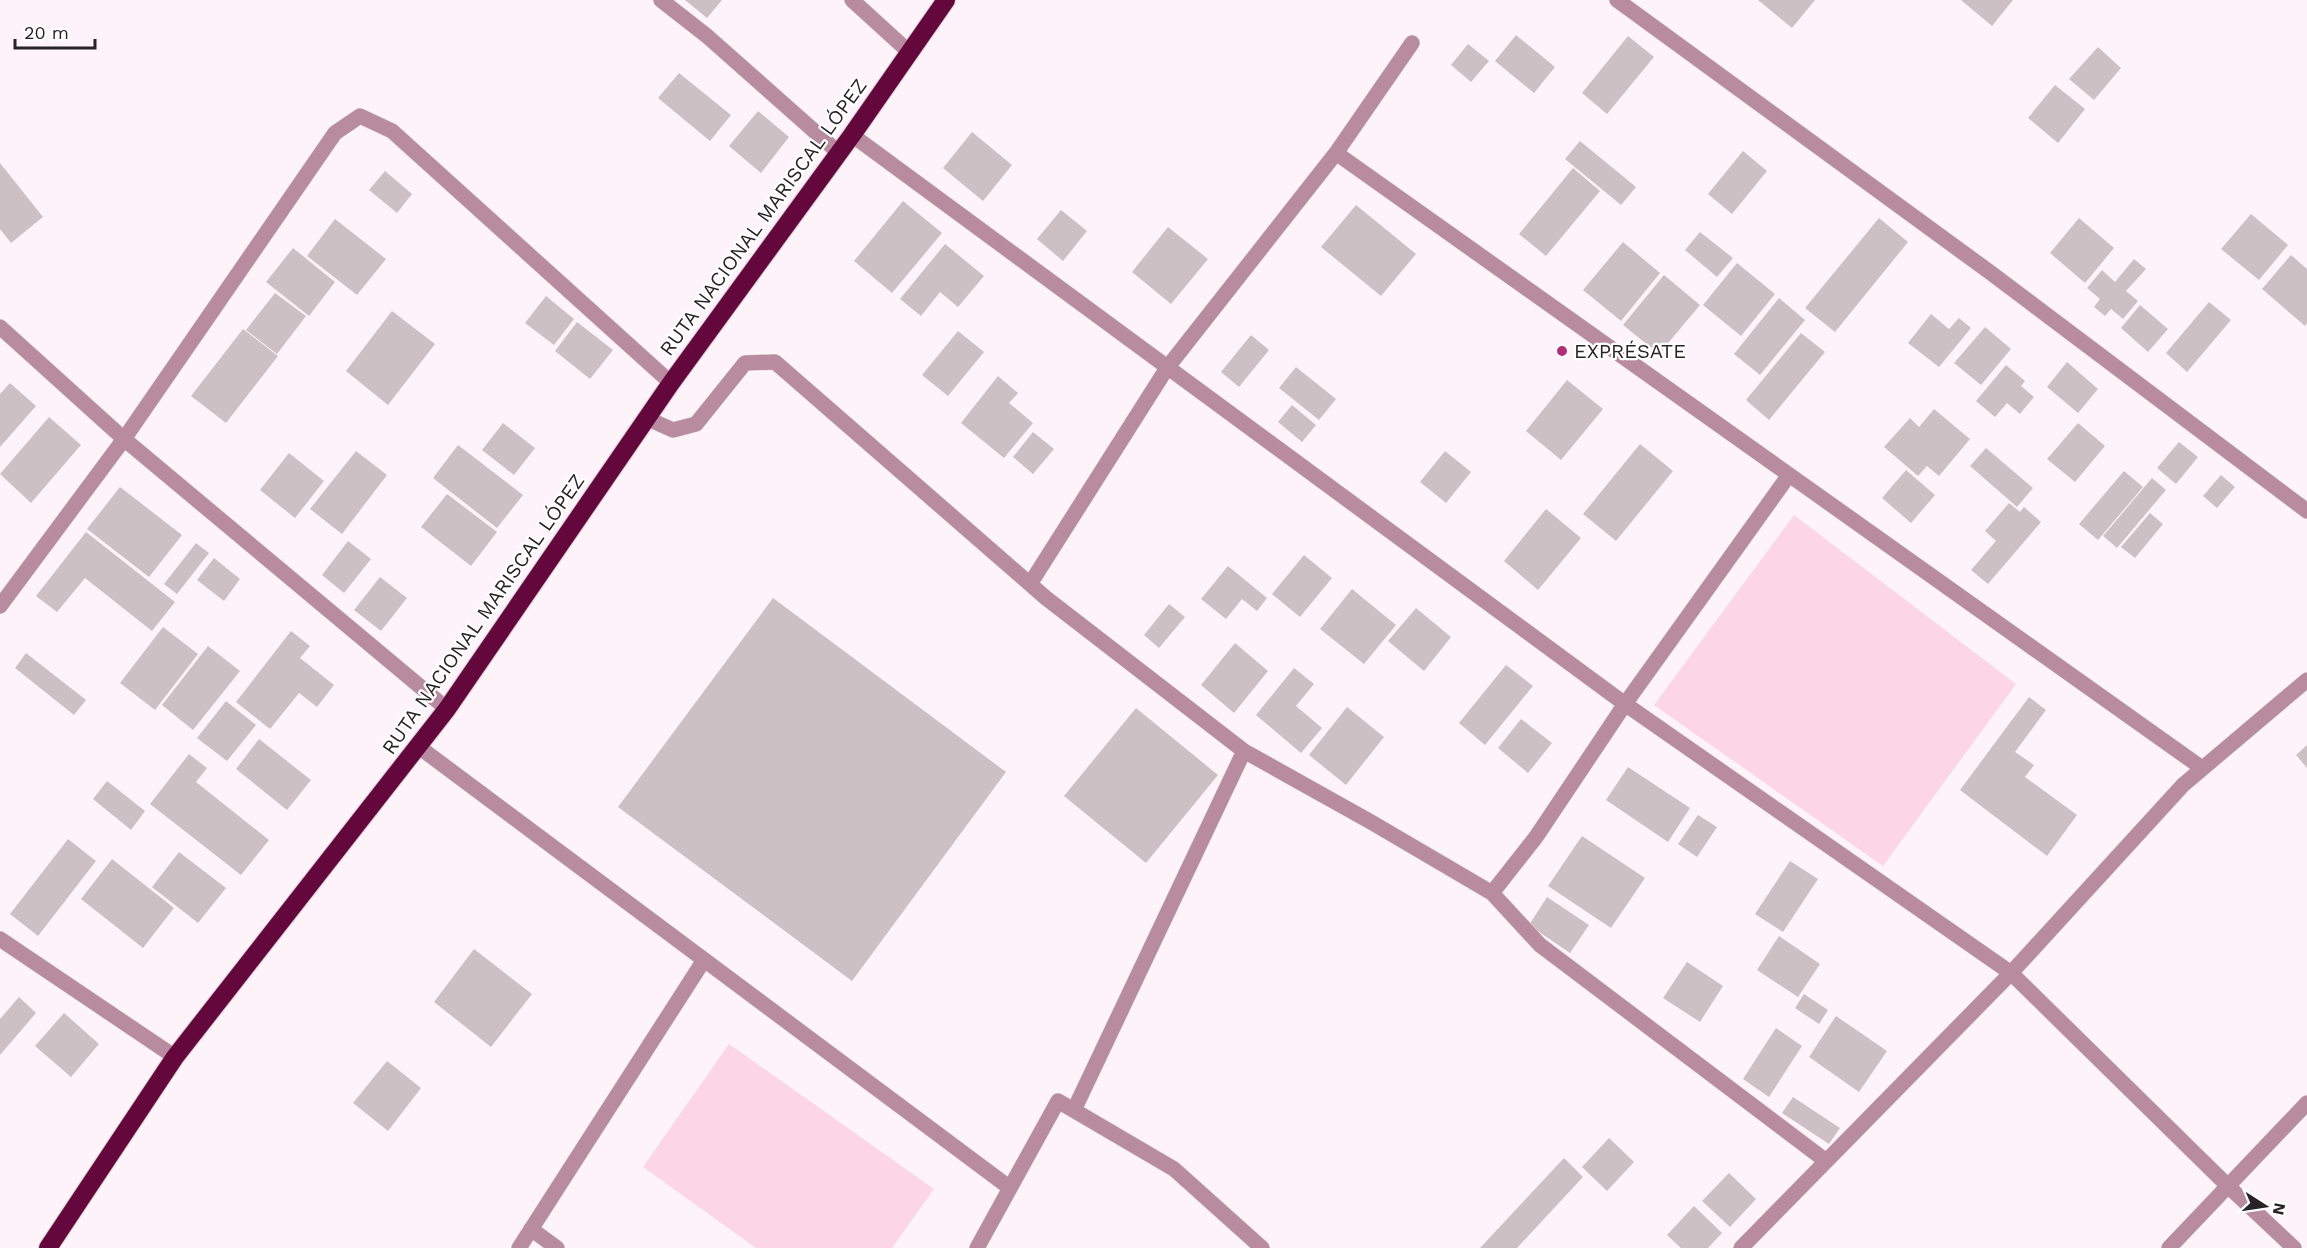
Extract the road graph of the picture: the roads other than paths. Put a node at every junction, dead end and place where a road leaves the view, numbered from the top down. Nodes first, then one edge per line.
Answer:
1 (661, 0) edge
2 (852, 0) edge
3 (946, 0) edge
4 (1617, 0) edge
5 (1412, 43) dead end
6 (909, 51) junction
7 (852, 135) junction
8 (839, 153) junction
9 (1336, 153) junction
10 (0, 327) edge
11 (1167, 368) junction
12 (671, 383) junction
13 (646, 418) junction
14 (124, 439) junction
15 (1790, 475) junction
16 (2307, 511) edge
17 (1030, 584) junction
18 (0, 606) edge
19 (2307, 680) edge
20 (1625, 704) junction
21 (447, 710) junction
22 (419, 747) junction
23 (1245, 751) junction
24 (2202, 768) junction
25 (1492, 893) junction
26 (0, 939) edge
27 (704, 960) junction
28 (2011, 972) junction
29 (175, 1057) junction
30 (2307, 1103) edge
31 (1074, 1110) junction
32 (1826, 1161) junction
33 (2228, 1186) junction
34 (1010, 1188) junction
35 (531, 1229) junction
36 (48, 1248) edge
37 (519, 1248) edge
38 (557, 1248) edge
39 (977, 1248) edge
40 (1262, 1248) edge
41 (1741, 1248) edge
42 (2169, 1248) edge
43 (2294, 1248) edge

1 - 8 street
2 - 6 street
3 - 6 highway, RUTA NACIONAL MARISCAL LÓPEZ
4 - 16 street
5 - 9 street
6 - 7 highway, RUTA NACIONAL MARISCAL LÓPEZ
7 - 8 highway, RUTA NACIONAL MARISCAL LÓPEZ
7 - 11 street
8 - 12 highway, RUTA NACIONAL MARISCAL LÓPEZ
9 - 11 street
9 - 15 street
10 - 14 street
11 - 17 street
11 - 20 street
12 - 13 highway, RUTA NACIONAL MARISCAL LÓPEZ
12 - 14 street
13 - 17 street
13 - 21 highway, RUTA NACIONAL MARISCAL LÓPEZ
14 - 18 street
14 - 21 street
15 - 20 street
15 - 24 street
17 - 23 street
19 - 24 street
20 - 25 street
20 - 28 street
21 - 22 highway, RUTA NACIONAL MARISCAL LÓPEZ
22 - 27 street
22 - 29 highway, RUTA NACIONAL MARISCAL LÓPEZ
23 - 25 street
23 - 31 street
24 - 28 street
25 - 32 street
26 - 29 street
27 - 34 street
27 - 35 street
28 - 32 street
28 - 33 street
29 - 36 highway, RUTA NACIONAL MARISCAL LÓPEZ
30 - 33 street
31 - 34 street
31 - 40 street
32 - 41 street
33 - 42 street
33 - 43 street
34 - 39 street
35 - 37 street
35 - 38 street

